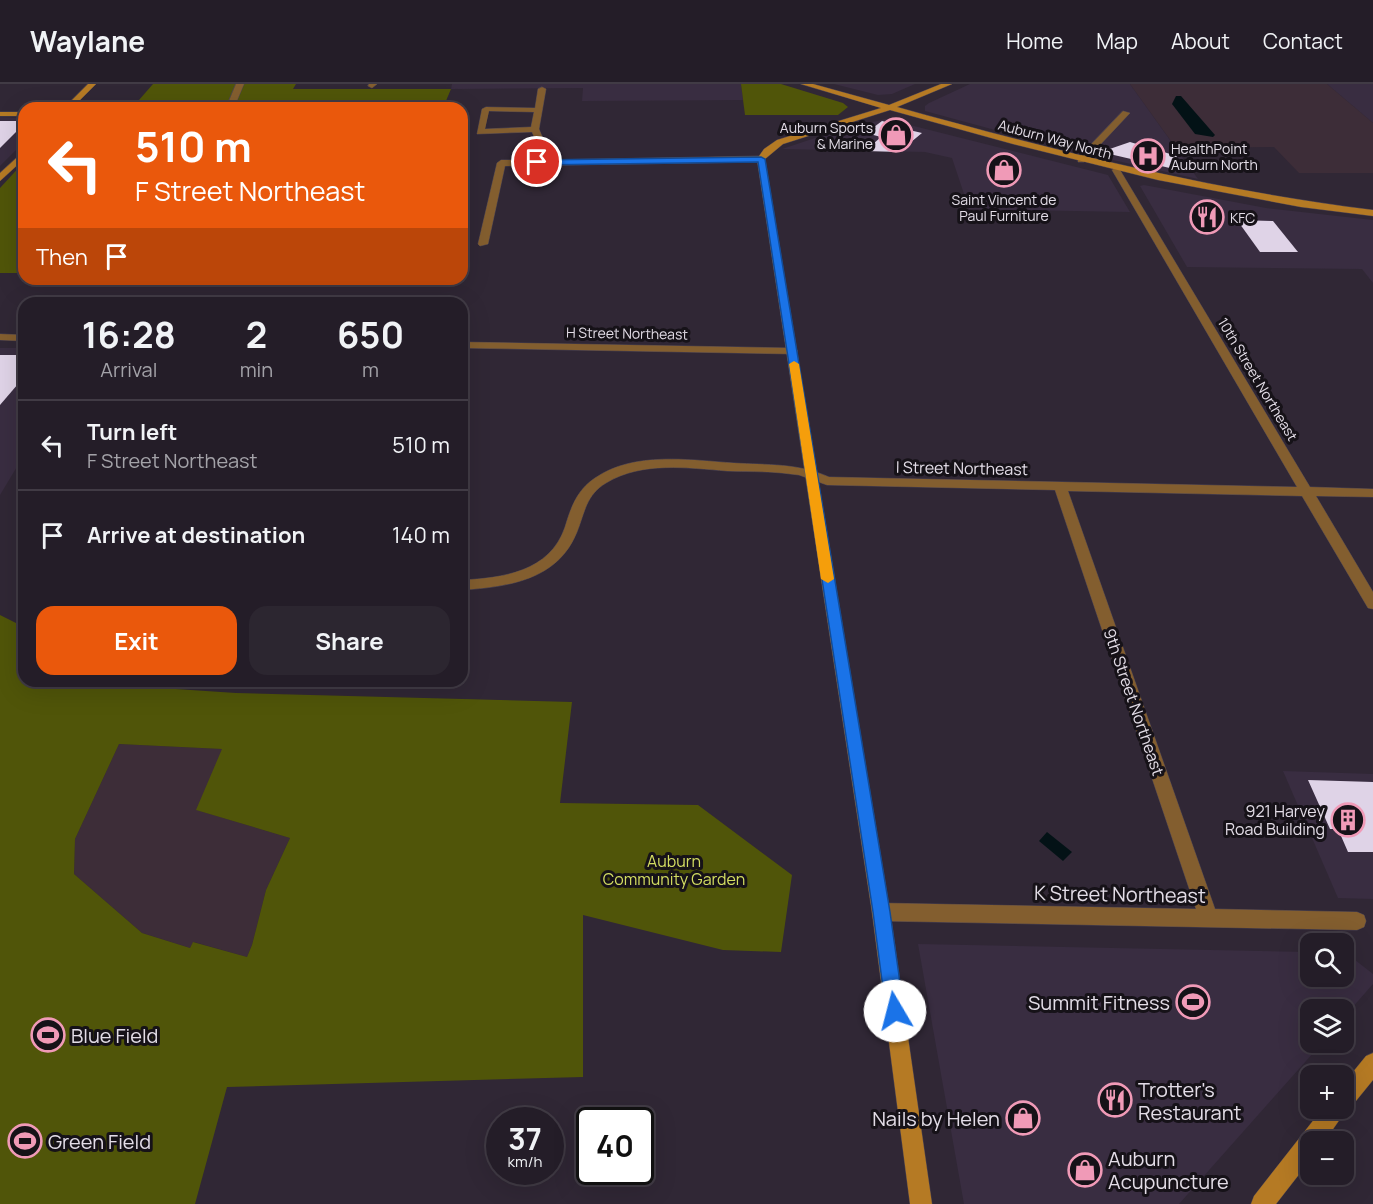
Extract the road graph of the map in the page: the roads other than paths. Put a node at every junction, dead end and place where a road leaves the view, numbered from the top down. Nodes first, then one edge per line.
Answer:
1 (92, 84) edge
2 (240, 84) edge
3 (805, 84) edge
4 (948, 84) edge
5 (542, 89) dead end
6 (74, 102) edge
7 (232, 102) edge
8 (889, 108) junction
9 (538, 110) junction
10 (1126, 113) dead end
11 (0, 114) edge
12 (18, 114) edge
13 (535, 129) junction
14 (761, 159) junction
15 (18, 160) edge
16 (1081, 160) junction
17 (537, 162) junction
18 (1116, 170) junction
19 (0, 177) edge
20 (1373, 213) edge
21 (483, 244) dead end
22 (0, 337) edge
23 (18, 338) edge
24 (468, 345) edge
25 (792, 351) junction
26 (811, 475) junction
27 (1060, 486) junction
28 (1307, 492) junction
29 (1373, 493) edge
30 (468, 585) edge
31 (1373, 604) edge
32 (881, 912) junction
33 (1208, 917) junction
34 (1357, 921) dead end
35 (1373, 1063) edge
36 (1354, 1087) edge
37 (1328, 1119) edge
38 (921, 1204) edge
39 (1262, 1204) edge

1 - 6 street
2 - 7 street
3 - 8 street, Auburn Way North
4 - 8 street
5 - 9 street
8 - 14 street
8 - 16 street, Auburn Way North
9 - 13 street
9 - 13 street
10 - 16 street
11 - 12 street
13 - 17 street
14 - 17 street
14 - 25 street
15 - 19 street
16 - 18 street, Auburn Way North
17 - 21 street
18 - 20 street, Auburn Way North
18 - 28 street, 10th Street Northeast
22 - 23 street
24 - 25 street, H Street Northeast
25 - 26 street
26 - 27 street, I Street Northeast
26 - 30 street, I Street Northeast
26 - 32 street
27 - 28 street, I Street Northeast
27 - 33 street, 9th Street Northeast
28 - 29 street, I Street Northeast
28 - 31 street, 10th Street Northeast
32 - 33 street, K Street Northeast
32 - 38 street
33 - 34 street, K Street Northeast
35 - 36 street
37 - 39 street

